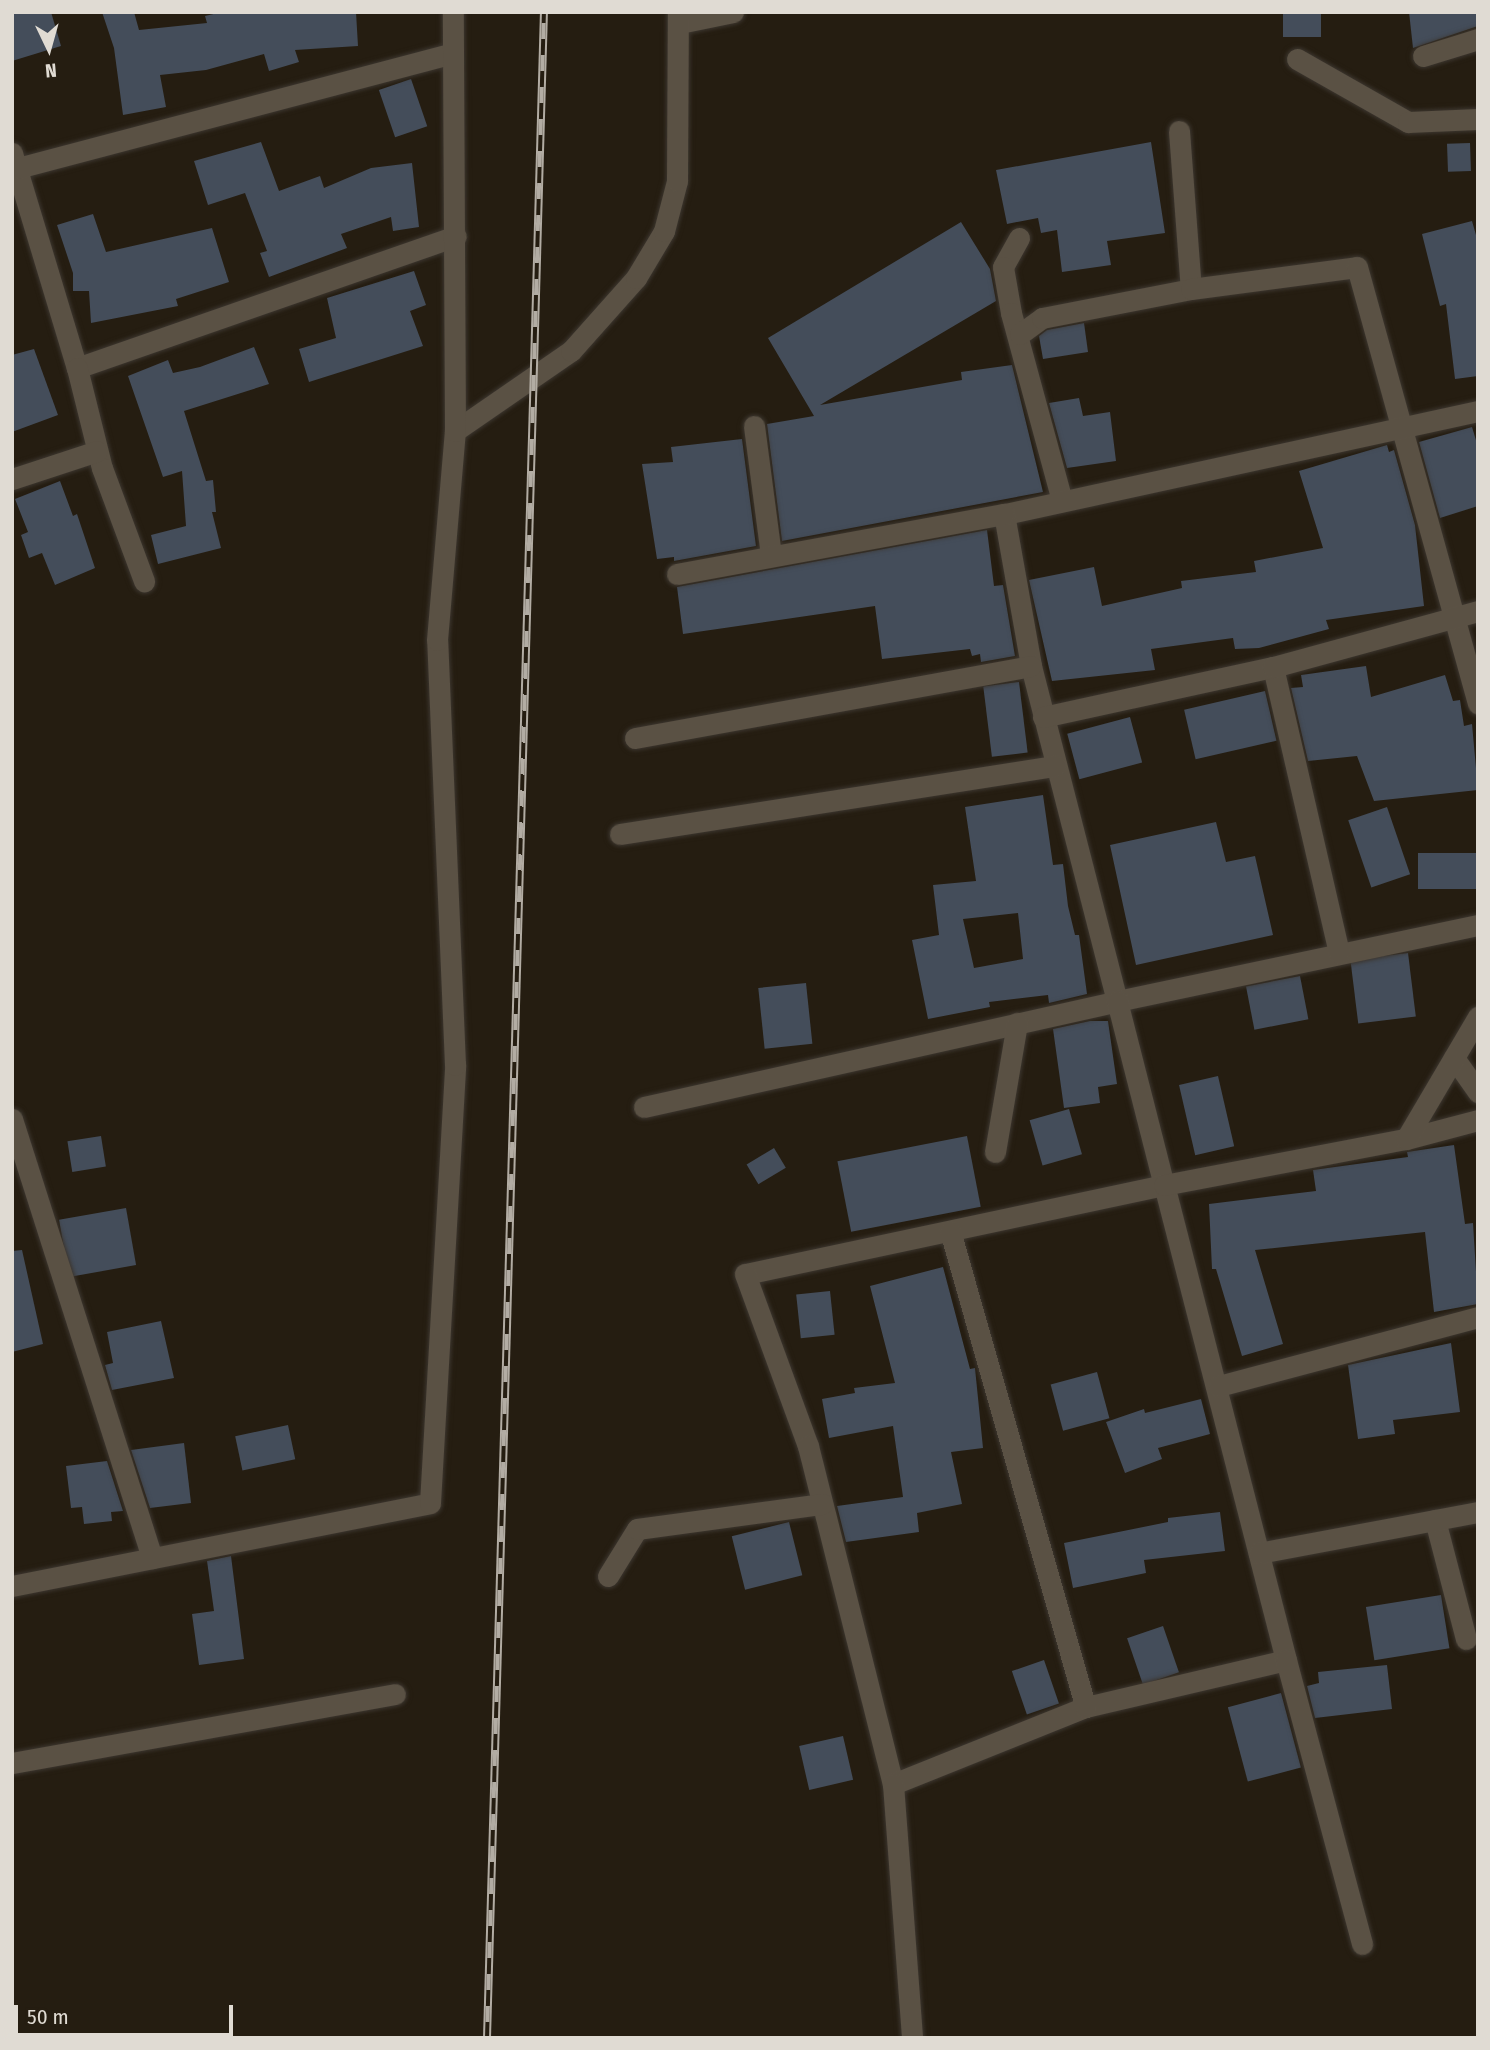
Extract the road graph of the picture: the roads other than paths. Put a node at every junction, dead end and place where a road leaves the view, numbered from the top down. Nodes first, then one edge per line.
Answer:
1 (453, 12) edge
2 (733, 12) edge
3 (678, 18) edge
4 (1478, 39) edge
5 (452, 53) junction
6 (1423, 56) dead end
7 (1297, 59) dead end
8 (1478, 120) edge
9 (1179, 131) dead end
10 (15, 160) edge
11 (457, 236) junction
12 (1018, 239) dead end
13 (1191, 289) junction
14 (1020, 334) junction
15 (78, 368) junction
16 (1478, 411) edge
17 (754, 426) dead end
18 (1400, 429) junction
19 (455, 431) junction
20 (97, 451) junction
21 (12, 479) edge
22 (1062, 501) junction
23 (1004, 514) junction
24 (771, 555) junction
25 (677, 575) dead end
26 (144, 581) dead end
27 (1478, 611) edge
28 (1454, 620) junction
29 (1031, 666) junction
30 (1273, 667) junction
31 (1478, 704) edge
32 (1043, 717) junction
33 (635, 738) dead end
34 (1056, 766) junction
35 (620, 834) dead end
36 (1478, 925) edge
37 (1339, 952) junction
38 (1117, 1001) junction
39 (1478, 1017) edge
40 (1017, 1023) junction
41 (1454, 1058) junction
42 (1478, 1091) edge
43 (644, 1107) dead end
44 (12, 1119) edge
45 (1478, 1120) edge
46 (1406, 1139) junction
47 (995, 1152) dead end
48 (1164, 1185) junction
49 (950, 1231) junction
50 (1478, 1317) edge
51 (1219, 1386) junction
52 (822, 1504) junction
53 (1478, 1512) edge
54 (1435, 1520) junction
55 (1259, 1553) junction
56 (152, 1559) junction
57 (608, 1576) dead end
58 (12, 1586) edge
59 (1466, 1639) dead end
60 (1286, 1660) junction
61 (396, 1694) dead end
62 (1086, 1707) junction
63 (12, 1763) edge
64 (893, 1784) junction
65 (1362, 1944) dead end
66 (912, 2038) edge

1 - 5 street
2 - 3 street
3 - 19 street
4 - 6 street
5 - 10 street
5 - 11 street
7 - 8 street
9 - 13 street
10 - 15 street
11 - 15 street
11 - 19 street
12 - 14 street
13 - 14 street
13 - 18 street
14 - 22 street
15 - 20 street
16 - 18 street
17 - 24 street
18 - 22 street
18 - 28 street
19 - 56 street
20 - 21 street
20 - 26 street
22 - 23 street
23 - 24 street
23 - 29 street
24 - 25 street
27 - 28 street
28 - 30 street
28 - 31 street
29 - 32 street
29 - 33 street
30 - 32 street
30 - 37 street
32 - 34 street
34 - 35 street
34 - 38 street
36 - 37 street
37 - 38 street
38 - 40 street
38 - 48 street
39 - 41 street
40 - 43 street
40 - 47 street
41 - 42 street
41 - 46 street
44 - 56 street
45 - 46 street
46 - 48 street
48 - 49 street
48 - 51 street
49 - 52 street
49 - 62 street
50 - 51 street
51 - 55 street
52 - 57 street
52 - 64 street
53 - 54 street
54 - 55 street
54 - 59 street
55 - 60 street
56 - 58 street
60 - 62 street
60 - 65 street
61 - 63 street
62 - 64 street
64 - 66 street

